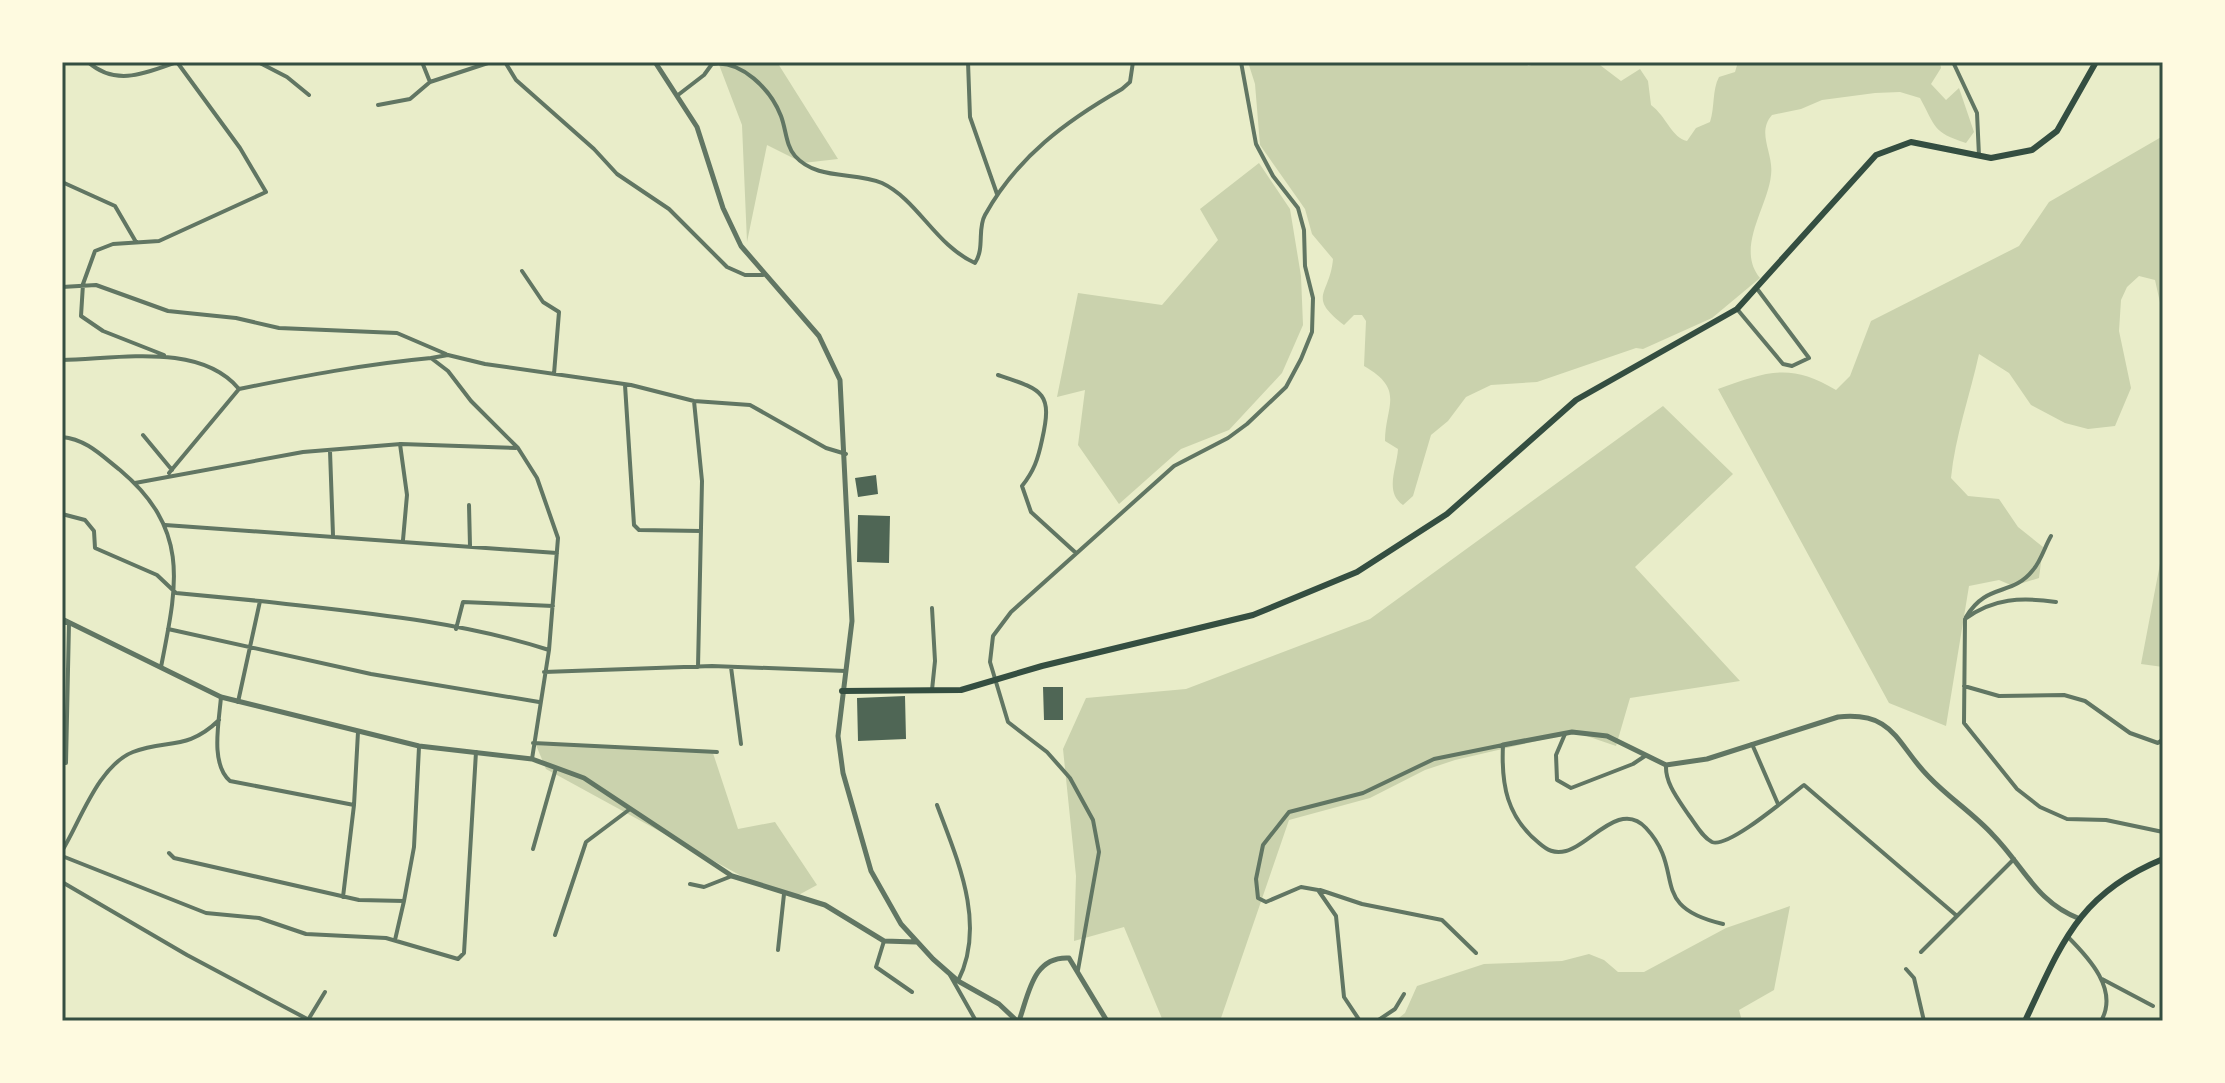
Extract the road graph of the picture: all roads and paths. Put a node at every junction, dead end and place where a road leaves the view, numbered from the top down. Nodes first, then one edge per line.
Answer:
1 (88, 62) edge
2 (177, 62) edge
3 (258, 62) edge
4 (422, 62) edge
5 (491, 62) edge
6 (505, 62) edge
7 (655, 62) edge
8 (968, 62) edge
9 (1133, 62) edge
10 (1241, 62) edge
11 (1953, 62) edge
12 (2096, 62) edge
13 (430, 82) junction
14 (309, 95) dead end
15 (678, 95) junction
16 (378, 105) dead end
17 (1979, 156) junction
18 (62, 182) edge
19 (997, 194) junction
20 (136, 242) junction
21 (522, 271) dead end
22 (763, 275) junction
23 (83, 284) junction
24 (62, 287) edge
25 (1758, 290) junction
26 (1737, 309) junction
27 (448, 355) junction
28 (169, 357) junction
29 (431, 358) junction
30 (62, 360) edge
31 (554, 374) junction
32 (998, 375) dead end
33 (625, 384) junction
34 (239, 389) junction
35 (694, 401) junction
36 (143, 435) dead end
37 (62, 437) edge
38 (400, 444) junction
39 (518, 448) junction
40 (330, 451) junction
41 (846, 454) junction
42 (172, 470) junction
43 (168, 475) junction
44 (135, 483) junction
45 (469, 505) dead end
46 (62, 514) edge
47 (165, 525) junction
48 (701, 531) junction
49 (333, 535) junction
50 (2051, 536) dead end
51 (403, 540) junction
52 (470, 546) junction
53 (557, 553) junction
54 (1076, 553) junction
55 (176, 593) junction
56 (260, 601) junction
57 (2056, 602) dead end
58 (553, 606) junction
59 (932, 608) dead end
60 (1965, 619) junction
61 (64, 622) edge
62 (168, 629) junction
63 (456, 629) junction
64 (251, 648) junction
65 (549, 650) junction
66 (698, 667) junction
67 (731, 667) junction
68 (161, 668) junction
69 (846, 671) junction
70 (544, 672) junction
71 (993, 682) junction
72 (1964, 686) junction
73 (932, 690) junction
74 (842, 691) junction
75 (221, 697) junction
76 (238, 702) junction
77 (539, 702) junction
78 (219, 720) junction
79 (358, 732) junction
80 (1566, 733) junction
81 (2163, 739) edge
82 (533, 743) junction
83 (741, 744) dead end
84 (1752, 744) junction
85 (1503, 745) junction
86 (419, 746) junction
87 (476, 752) junction
88 (717, 752) dead end
89 (1645, 756) junction
90 (532, 759) junction
91 (62, 763) edge
92 (1666, 765) junction
93 (556, 768) junction
94 (1778, 804) junction
95 (354, 805) junction
96 (937, 805) dead end
97 (631, 808) junction
98 (2163, 832) edge
99 (533, 849) dead end
100 (62, 853) edge
101 (169, 853) dead end
102 (2014, 859) junction
103 (2163, 859) edge
104 (732, 876) junction
105 (62, 882) edge
106 (690, 884) dead end
107 (1318, 890) junction
108 (784, 894) junction
109 (343, 897) junction
110 (404, 901) junction
111 (1957, 916) junction
112 (2080, 919) junction
113 (1723, 924) dead end
114 (555, 935) dead end
115 (2068, 937) junction
116 (395, 940) junction
117 (884, 941) junction
118 (917, 942) junction
119 (778, 950) dead end
120 (1921, 952) dead end
121 (1476, 953) dead end
122 (1906, 969) dead end
123 (1078, 970) junction
124 (949, 973) junction
125 (2101, 979) junction
126 (958, 981) junction
127 (325, 992) dead end
128 (912, 992) dead end
129 (1404, 994) dead end
130 (2153, 1006) dead end
131 (310, 1020) edge
132 (976, 1021) edge
133 (1018, 1021) edge
134 (1107, 1021) edge
135 (1360, 1021) edge
136 (1377, 1021) edge
137 (1924, 1021) edge
138 (2025, 1021) edge
139 (2101, 1021) edge

1 - 2 street
2 - 20 street
3 - 14 street
4 - 13 street
5 - 13 street
6 - 22 street
7 - 15 street
8 - 19 street
9 - 19 street
10 - 54 street
11 - 17 street
12 - 17 main road
13 - 16 street
15 - 19 street
15 - 22 street
17 - 25 main road
18 - 20 street
20 - 23 street
21 - 31 street
22 - 41 street
23 - 24 street
23 - 27 street
23 - 28 street
25 - 26 main road
25 - 26 street
26 - 71 main road
27 - 29 street
27 - 31 street
28 - 30 street
28 - 34 street
29 - 34 street
29 - 39 street
31 - 33 street
32 - 54 street
33 - 35 street
33 - 48 street
34 - 42 street
35 - 41 street
35 - 48 street
36 - 42 street
37 - 44 street
38 - 39 street
38 - 40 street
38 - 51 street
39 - 53 street
40 - 43 street
40 - 49 street
41 - 69 street
42 - 43 street
43 - 44 street
44 - 47 street
45 - 52 street
46 - 55 street
47 - 49 street
47 - 55 street
48 - 66 street
49 - 51 street
50 - 60 street
51 - 52 street
52 - 53 street
53 - 58 street
54 - 71 street
55 - 56 street
55 - 62 street
56 - 63 street
56 - 64 street
57 - 60 street
58 - 63 street
58 - 65 street
59 - 73 street
60 - 72 street
61 - 68 street
61 - 91 street
62 - 64 street
62 - 68 street
63 - 65 street
64 - 76 street
64 - 77 street
65 - 70 street
66 - 67 street
66 - 70 street
67 - 69 street
67 - 83 street
68 - 75 street
69 - 74 street
70 - 77 street
71 - 73 main road
71 - 123 street
72 - 81 street
72 - 98 street
73 - 74 main road
74 - 118 street
75 - 76 street
75 - 78 street
76 - 79 street
77 - 82 street
78 - 95 street
78 - 100 street
79 - 86 street
79 - 95 street
80 - 85 street
80 - 89 street
80 - 89 street
82 - 88 street
82 - 90 street
84 - 92 street
84 - 94 street
84 - 102 street
85 - 107 street
85 - 113 street
86 - 87 street
86 - 110 street
87 - 90 street
87 - 116 street
89 - 92 street
90 - 93 street
92 - 94 street
93 - 97 street
93 - 99 street
94 - 111 street
95 - 109 street
96 - 126 street
97 - 104 street
97 - 114 street
100 - 116 street
101 - 109 street
102 - 111 street
102 - 112 street
103 - 112 main road
104 - 106 street
104 - 108 street
105 - 131 street
107 - 121 street
107 - 135 street
108 - 117 street
108 - 119 street
109 - 110 street
110 - 116 street
111 - 120 street
112 - 115 main road
115 - 125 street
115 - 138 main road
117 - 118 street
117 - 128 street
118 - 124 street
122 - 137 street
123 - 133 street
123 - 134 street
124 - 126 street
124 - 132 street
125 - 130 street
125 - 139 street
126 - 133 street
127 - 131 street
129 - 136 street

